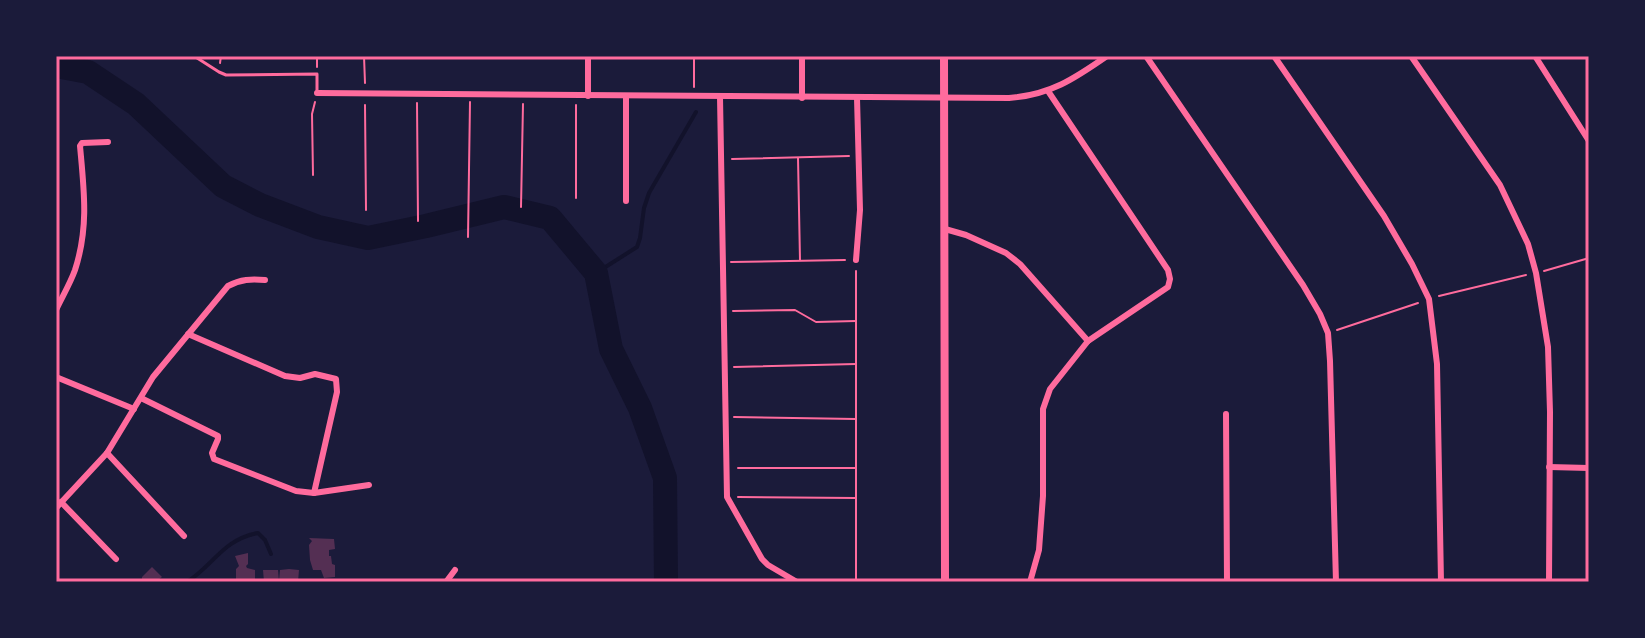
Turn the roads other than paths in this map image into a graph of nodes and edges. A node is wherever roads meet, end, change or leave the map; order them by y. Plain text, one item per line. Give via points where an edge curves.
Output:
1 (194, 56) edge
2 (588, 56) edge
3 (802, 56) edge
4 (944, 56) edge
5 (1107, 56) edge
6 (1146, 56) edge
7 (1274, 56) edge
8 (1411, 56) edge
9 (1535, 56) edge
10 (1048, 91) junction
11 (317, 93) joint
12 (588, 96) junction
13 (626, 96) junction
14 (720, 97) junction
15 (802, 98) junction
16 (857, 98) junction
17 (944, 99) junction
18 (1589, 141) edge
19 (108, 142) dead end
20 (626, 201) dead end
21 (945, 229) junction
22 (856, 260) road end
23 (265, 280) dead end
24 (56, 310) edge
25 (188, 334) junction
26 (1088, 341) junction
27 (56, 377) edge
28 (141, 398) junction
29 (134, 409) junction
30 (1226, 414) dead end
31 (107, 453) junction
32 (1549, 467) junction
33 (1589, 468) edge
34 (369, 485) dead end
35 (314, 493) junction
36 (59, 505) edge
37 (184, 536) dead end
38 (116, 559) dead end
39 (455, 570) dead end
40 (446, 582) edge
41 (797, 582) edge
42 (945, 582) edge
43 (1030, 582) edge
44 (1227, 582) edge
45 (1336, 582) edge
46 (1441, 582) edge
47 (1549, 582) edge

1 - 11 lane via 226,75 317,74
2 - 12 street
3 - 15 street
4 - 17 street
5 - 10 street
6 - 45 street via 1303,285 1328,333
7 - 46 street via 1384,216 1429,299 1437,364
8 - 32 street via 1500,185 1528,244 1548,347
9 - 18 street
10 - 17 street via 1029,97
10 - 26 street via 1170,279 1168,287
11 - 12 street
12 - 13 street
13 - 14 street
13 - 20 street
14 - 15 street
14 - 41 street via 727,497 762,559
15 - 16 street
16 - 17 street
16 - 22 street
17 - 21 street
19 - 24 street via 81,144 86,207 82,241
21 - 26 street via 1006,253
21 - 42 street
23 - 25 street via 238,280 228,286
25 - 28 street
25 - 35 street via 285,376 336,379
26 - 43 street via 1050,389 1043,409 1039,550
27 - 29 street
28 - 29 street
28 - 35 street via 218,436 214,459
29 - 31 street
30 - 44 street
31 - 36 street
31 - 37 street
32 - 33 street
32 - 47 street
34 - 35 street
36 - 38 street
39 - 40 street

